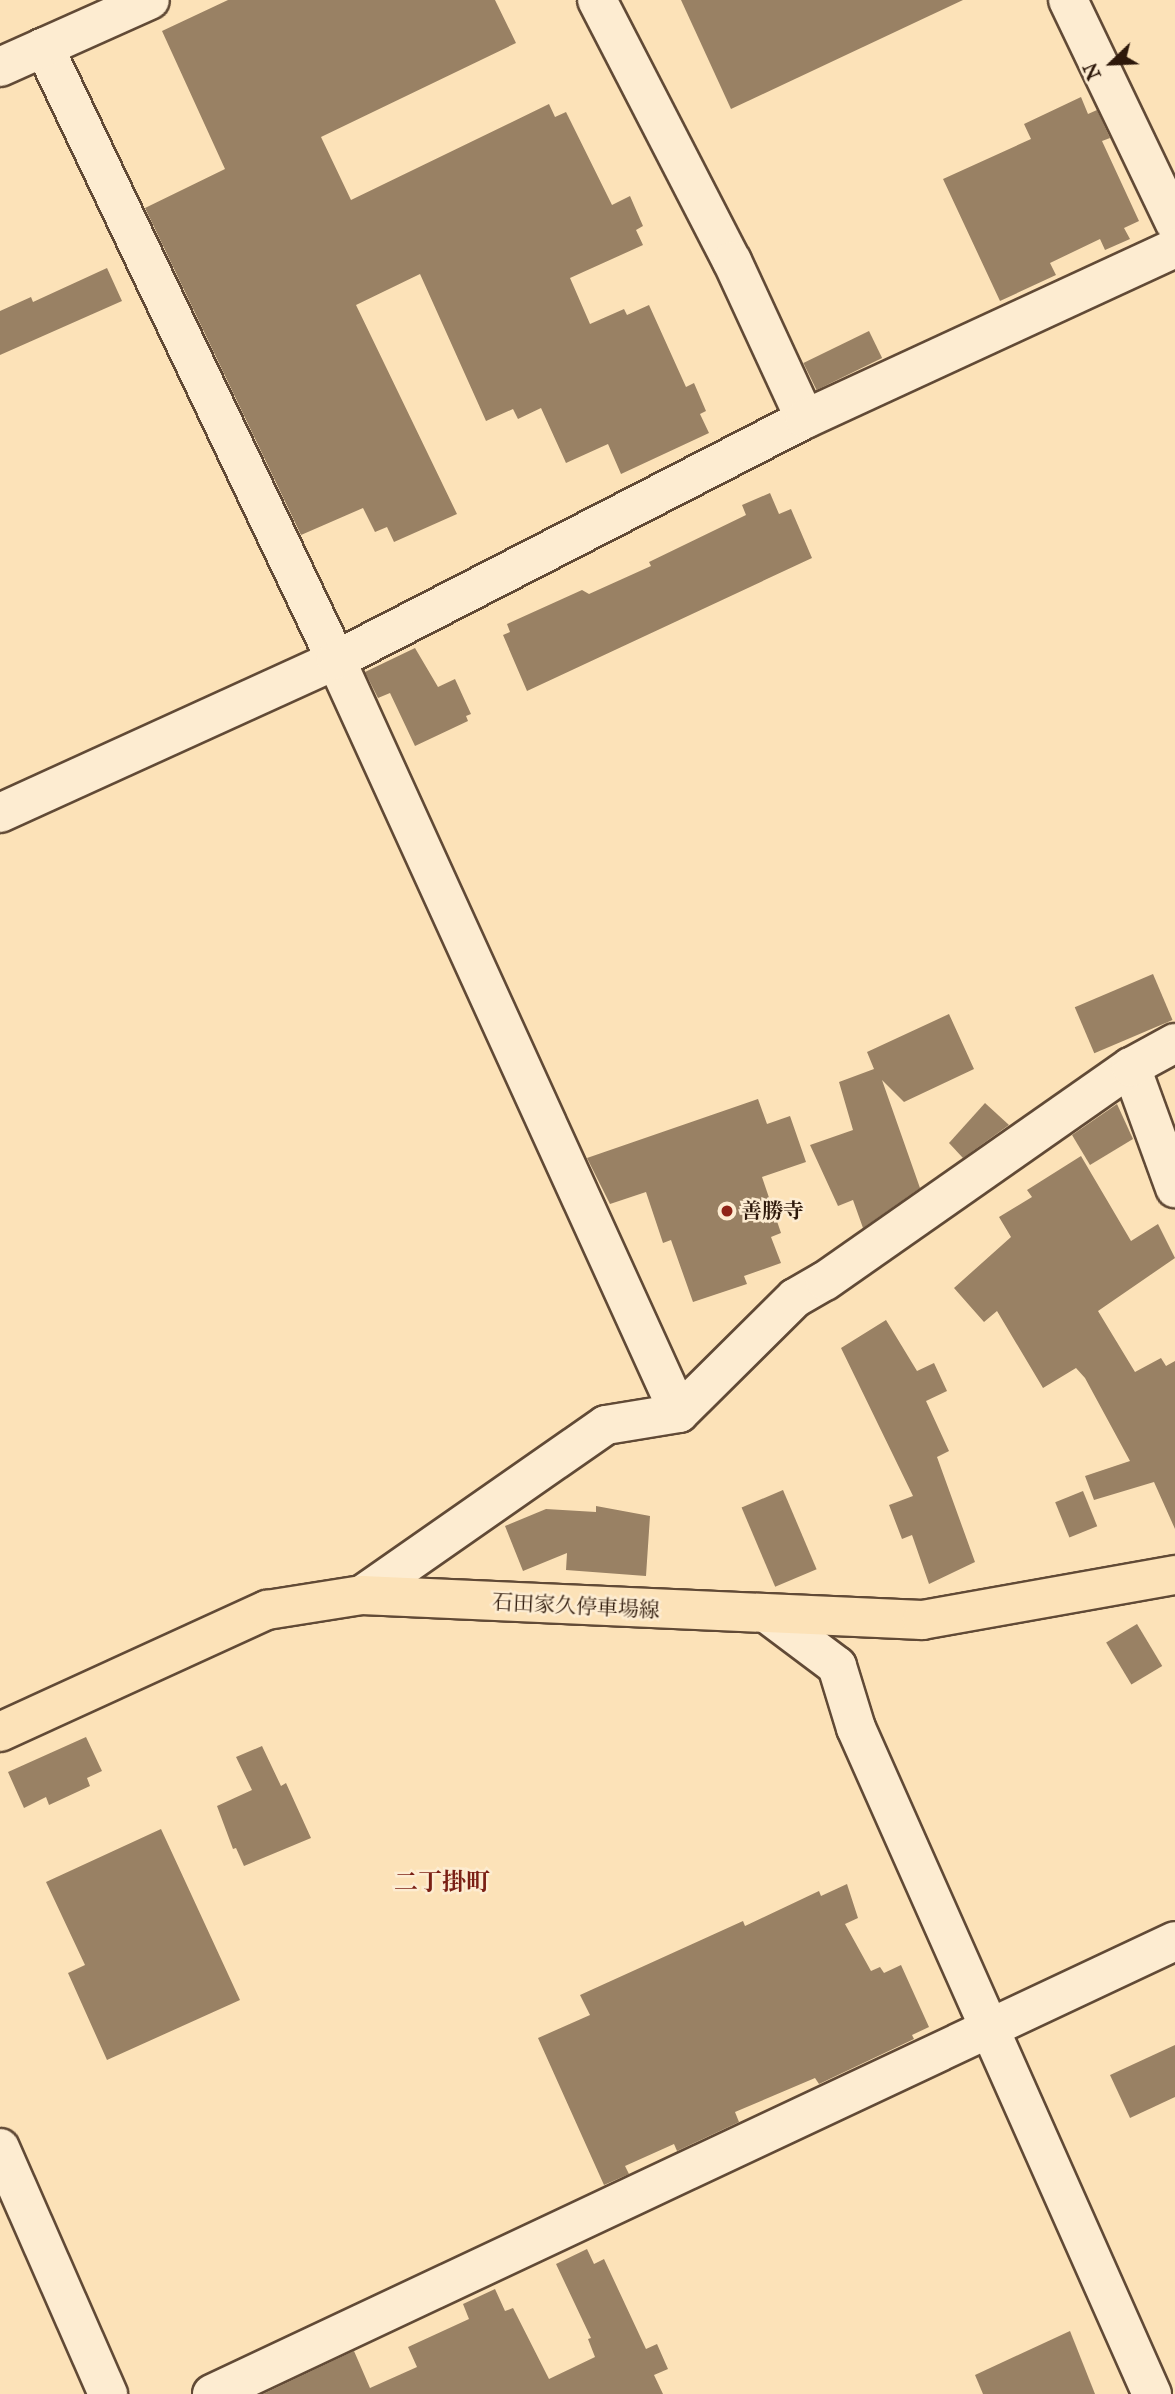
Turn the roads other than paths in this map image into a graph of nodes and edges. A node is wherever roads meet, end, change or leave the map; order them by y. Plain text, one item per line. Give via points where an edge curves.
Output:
1 (150, 0) edge
2 (597, 0) edge
3 (1068, 0) edge
4 (44, 47) junction
5 (0, 67) edge
6 (1175, 223) edge
7 (1175, 248) edge
8 (805, 418) junction
9 (336, 660) junction
10 (0, 813) edge
11 (1175, 1043) edge
12 (1131, 1067) junction
13 (1175, 1188) edge
14 (679, 1413) junction
15 (1175, 1575) edge
16 (362, 1595) junction
17 (769, 1615) junction
18 (0, 1732) edge
19 (1175, 1941) edge
20 (989, 2026) junction
21 (0, 2148) edge
22 (108, 2394) edge
23 (212, 2394) edge
24 (1152, 2394) edge

1 - 4 street
2 - 8 street via 732,261
3 - 6 street
4 - 5 street
4 - 9 street
7 - 8 street
8 - 9 street
9 - 10 street
9 - 14 street
11 - 12 street
12 - 13 street
12 - 14 street via 795,1298
14 - 16 street via 606,1425
15 - 17 main road, 石田家久停車場線 via 922,1620
16 - 17 main road, 石田家久停車場線
16 - 18 main road, 石田家久停車場線 via 267,1610
17 - 20 street via 836,1667 856,1728
19 - 20 street
20 - 23 street
20 - 24 street
21 - 22 street

